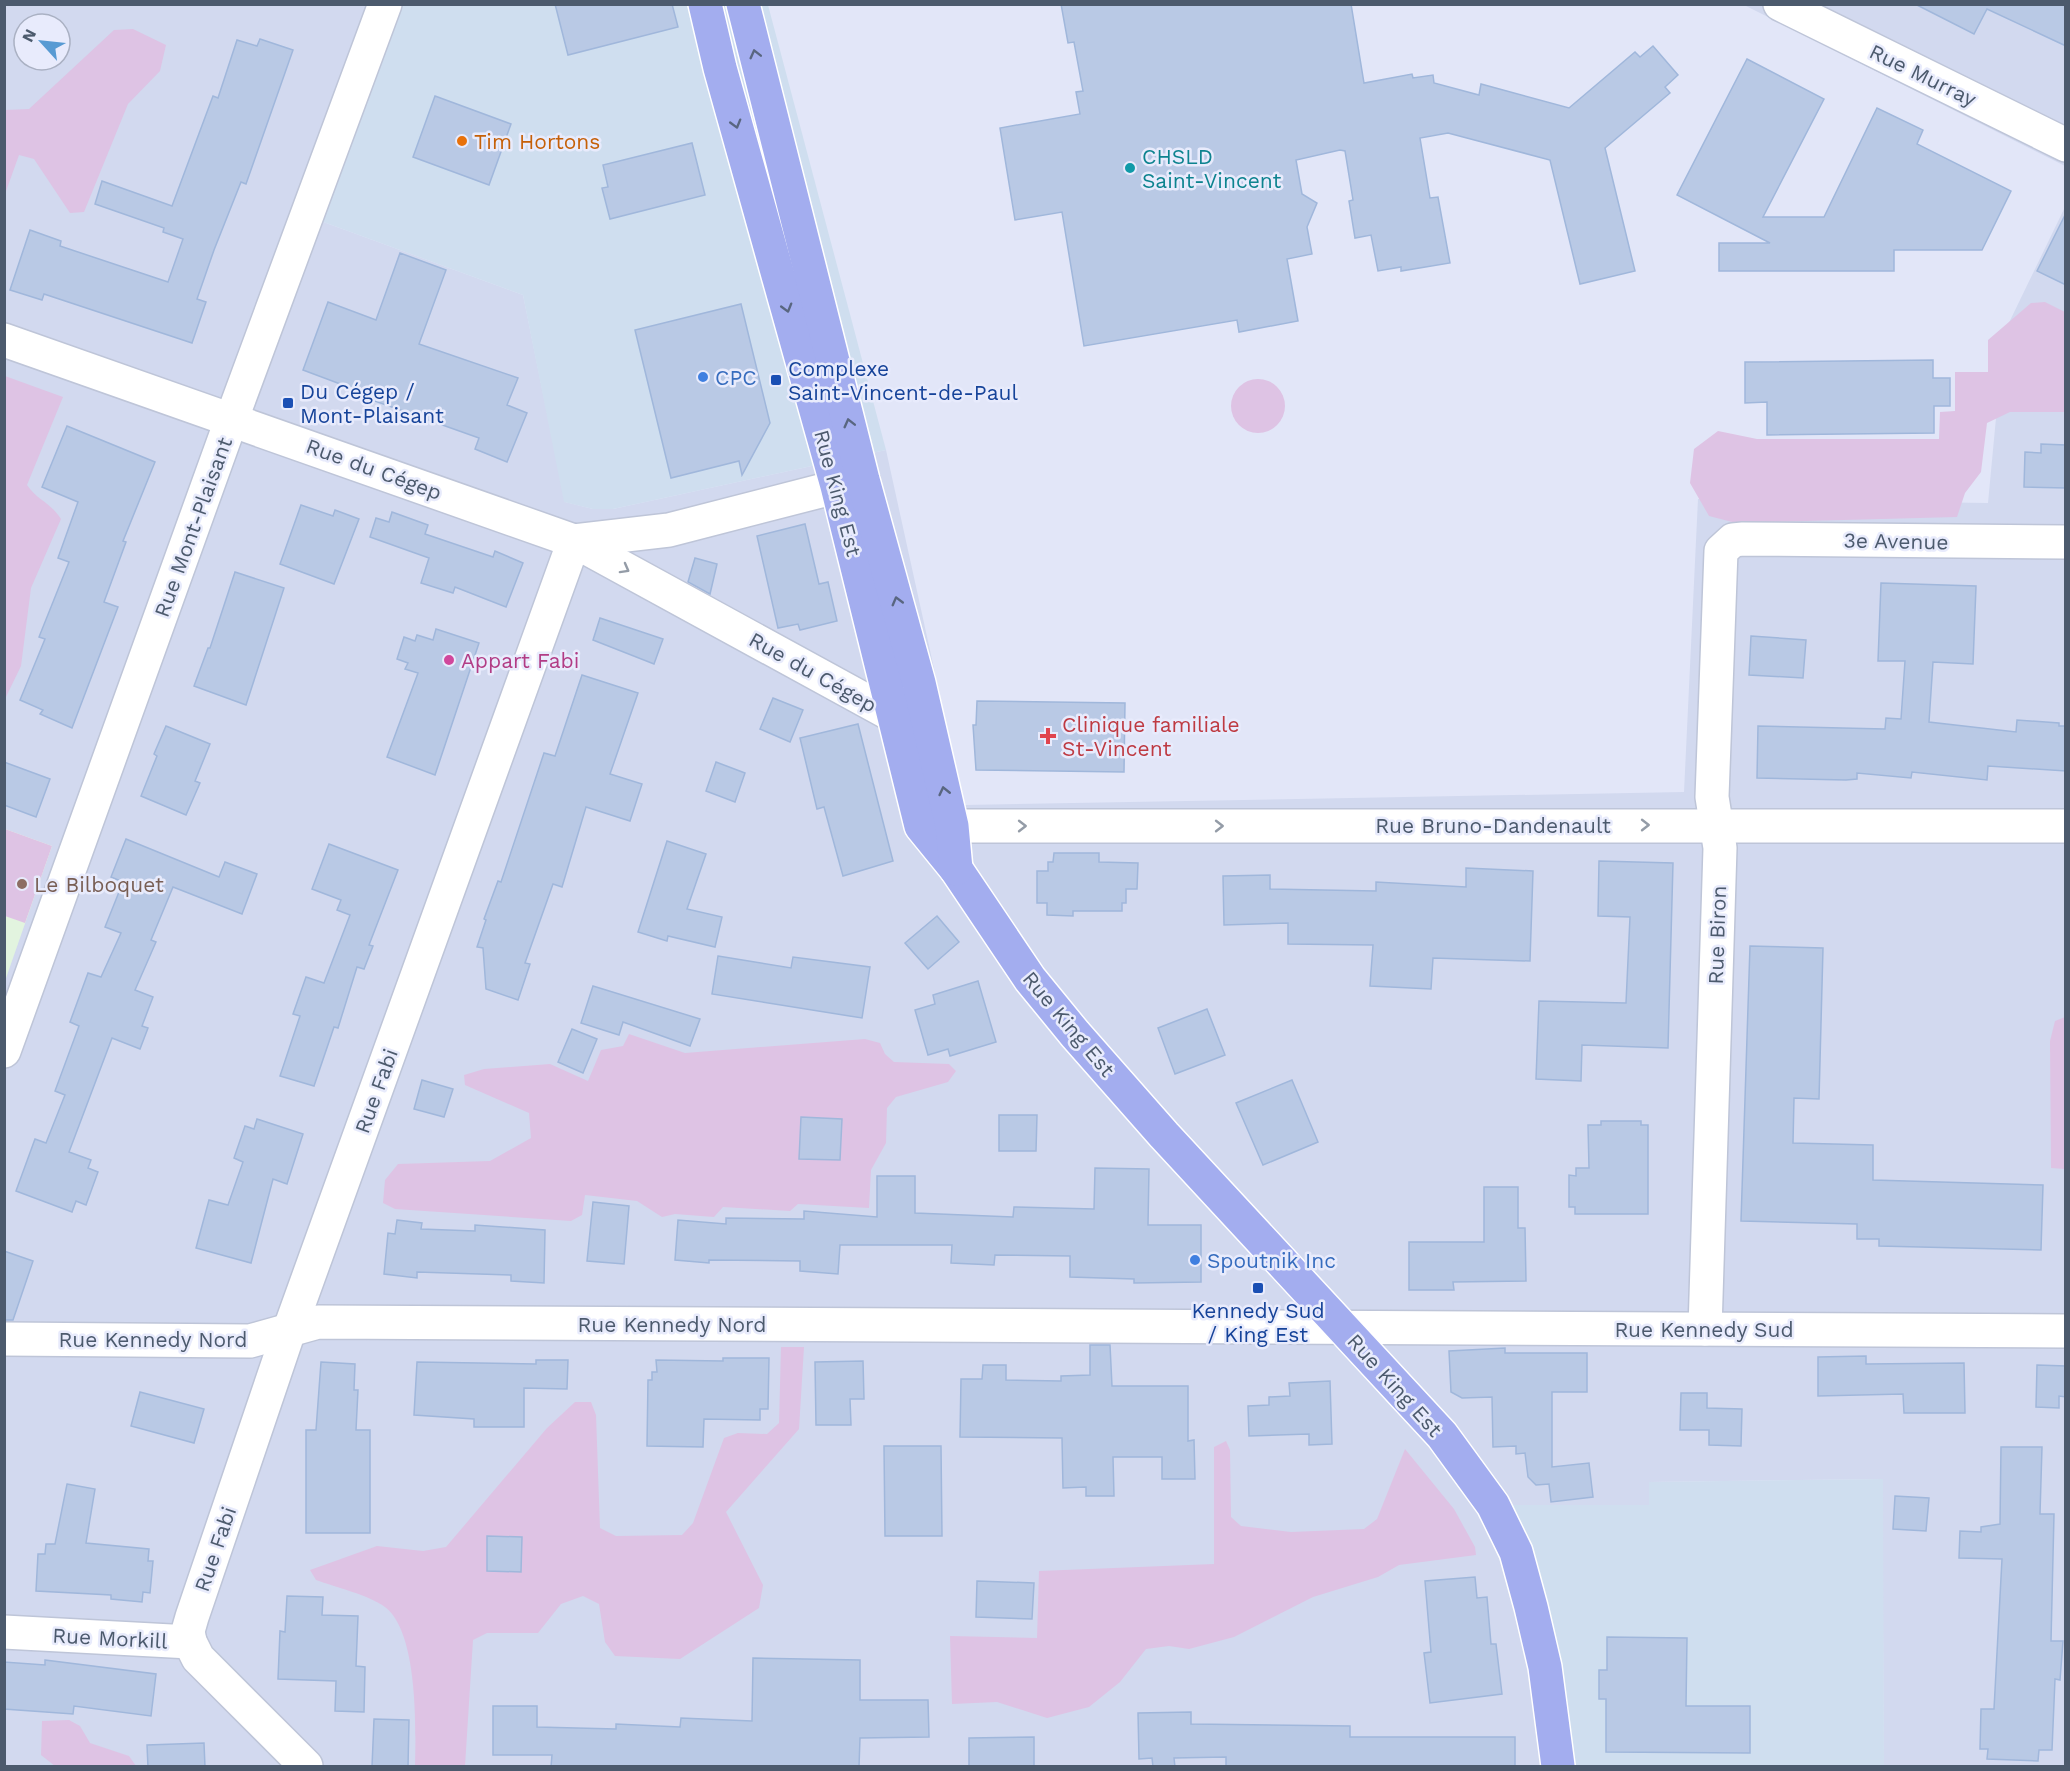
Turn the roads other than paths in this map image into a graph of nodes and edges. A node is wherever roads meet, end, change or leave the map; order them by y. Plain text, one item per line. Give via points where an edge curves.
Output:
1 (385, 4) edge
2 (705, 4) edge
3 (742, 4) edge
4 (1780, 4) edge
5 (2066, 145) edge
6 (4, 340) edge
7 (232, 418) junction
8 (850, 483) junction
9 (574, 541) junction
10 (2066, 542) edge
11 (1727, 543) joint
12 (894, 716) junction
13 (1716, 824) junction
14 (937, 826) junction
15 (2066, 826) edge
16 (4, 1052) edge
17 (1343, 1327) junction
18 (1705, 1329) junction
19 (290, 1331) junction
20 (2066, 1331) edge
21 (4, 1339) edge
22 (4, 1632) edge
23 (190, 1642) junction
24 (306, 1767) edge
25 (1558, 1767) edge

1 - 7 street, Rue Mont-Plaisant
2 -> 8 main road, Rue King Est via 720,68
8 -> 3 main road, Rue King Est
4 - 5 street, Rue Murray
6 - 7 street, Rue du Cégep
7 - 9 street, Rue du Cégep
7 - 16 street, Rue Mont-Plaisant
8 - 9 street, Rue du Cégep via 669,530
8 - 12 main road, Rue King Est
14 -> 8 main road, Rue King Est via 919,683
9 -> 12 street, Rue du Cégep
9 - 19 street, Rue Fabi
10 - 11 street, 3e Avenue via 1743,539
11 - 13 street, Rue Biron via 1720,561 1712,797
12 - 14 main road, Rue King Est
14 -> 13 street, Rue Bruno-Dandenault
13 - 15 street, Rue Bruno-Dandenault
13 - 18 street, Rue Biron via 1720,848
14 - 17 main road, Rue King Est via 956,869 1004,944 1075,1034
17 - 18 street, Rue Kennedy Sud
17 - 19 street, Rue Kennedy Nord via 318,1322
17 - 25 main road, Rue King Est via 1442,1435 1508,1532 1532,1607 1545,1667
18 - 20 street, Rue Kennedy Sud
19 - 21 street, Rue Kennedy Nord via 250,1341
19 - 23 street, Rue Fabi via 192,1617
22 - 23 street, Rue Morkill
23 - 24 street, Rue Morkill via 198,1658

